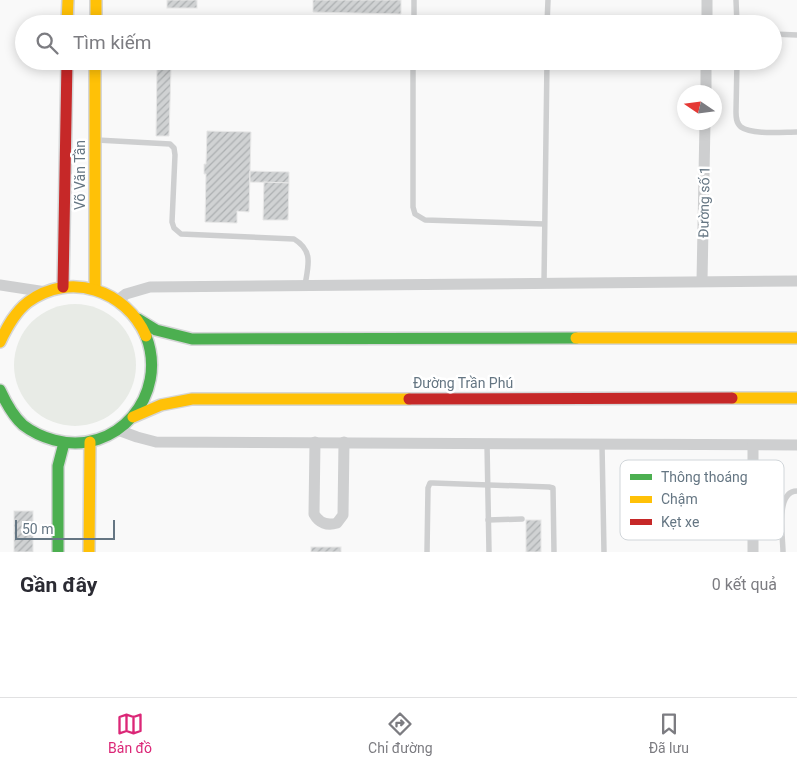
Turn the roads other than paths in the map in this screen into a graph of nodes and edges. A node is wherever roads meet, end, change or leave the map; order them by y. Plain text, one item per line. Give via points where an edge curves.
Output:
1 (68, 0) edge
2 (96, 0) edge
3 (414, 0) edge
4 (548, 0) edge
5 (707, 0) edge
6 (736, 0) edge
7 (68, 15) edge
8 (96, 15) edge
9 (414, 15) edge
10 (547, 15) edge
11 (707, 15) edge
12 (737, 15) edge
13 (782, 34) edge
14 (797, 34) edge
15 (67, 70) edge
16 (96, 70) edge
17 (414, 70) edge
18 (547, 70) edge
19 (706, 70) edge
20 (737, 70) edge
21 (706, 85) edge
22 (705, 130) edge
23 (797, 132) edge
24 (95, 140) junction
25 (544, 224) junction
26 (702, 281) junction
27 (797, 281) edge
28 (544, 283) junction
29 (0, 285) edge
30 (305, 285) junction
31 (63, 287) junction
32 (95, 289) junction
33 (46, 292) junction
34 (118, 300) junction
35 (138, 319) junction
36 (4, 328) edge
37 (797, 338) edge
38 (0, 342) edge
39 (0, 390) edge
40 (797, 398) edge
41 (0, 410) edge
42 (133, 417) junction
43 (19, 420) junction
44 (118, 430) junction
45 (90, 442) junction
46 (315, 442) junction
47 (344, 442) junction
48 (64, 443) junction
49 (487, 444) junction
50 (602, 445) junction
51 (797, 445) edge
52 (753, 446) junction
53 (753, 460) edge
54 (488, 484) junction
55 (797, 491) edge
56 (784, 501) edge
57 (522, 519) dead end
58 (488, 520) junction
59 (58, 552) edge
60 (89, 552) edge
61 (427, 552) edge
62 (489, 552) edge
63 (554, 552) edge
64 (604, 552) edge

1 - 7 main road
2 - 8 main road
3 - 9 lane
4 - 10 lane
5 - 11 street
6 - 12 lane
13 - 14 lane
15 - 31 main road, Võ Văn Tần
16 - 24 main road, Võ Văn Tần
17 - 25 lane via 415,214 425,220
18 - 25 lane
19 - 21 street
20 - 23 lane via 736,119 740,126 747,130
22 - 26 street, Đường số 1
24 - 30 lane via 170,144 175,155 174,228 181,234 294,239 308,252
24 - 32 main road, Võ Văn Tần
25 - 28 lane
26 - 27 street
26 - 28 street
28 - 30 street
29 - 33 street
30 - 34 street via 150,287 126,294
31 - 32 main road
31 - 33 main road
32 - 34 main road
33 - 36 main road via 29,301
34 - 35 main road
35 - 37 main road via 156,330 192,339
35 - 42 main road via 150,345 153,364 144,402
36 - 38 main road
39 - 43 main road
40 - 42 main road, Đường Trần Phú via 192,399 168,402
41 - 43 main road
42 - 44 main road
43 - 48 main road via 43,437
44 - 45 main road
44 - 46 street via 156,442
45 - 48 main road
45 - 60 main road
46 - 47 street
46 - 47 street via 314,514 319,521 329,524 338,522 342,515
47 - 49 street
48 - 59 main road via 58,466
49 - 50 street
49 - 54 lane
50 - 52 street
50 - 64 lane
51 - 52 street
52 - 53 street
54 - 58 lane
54 - 61 lane via 430,483
54 - 63 lane via 553,488
55 - 56 lane
57 - 58 lane
58 - 62 lane

